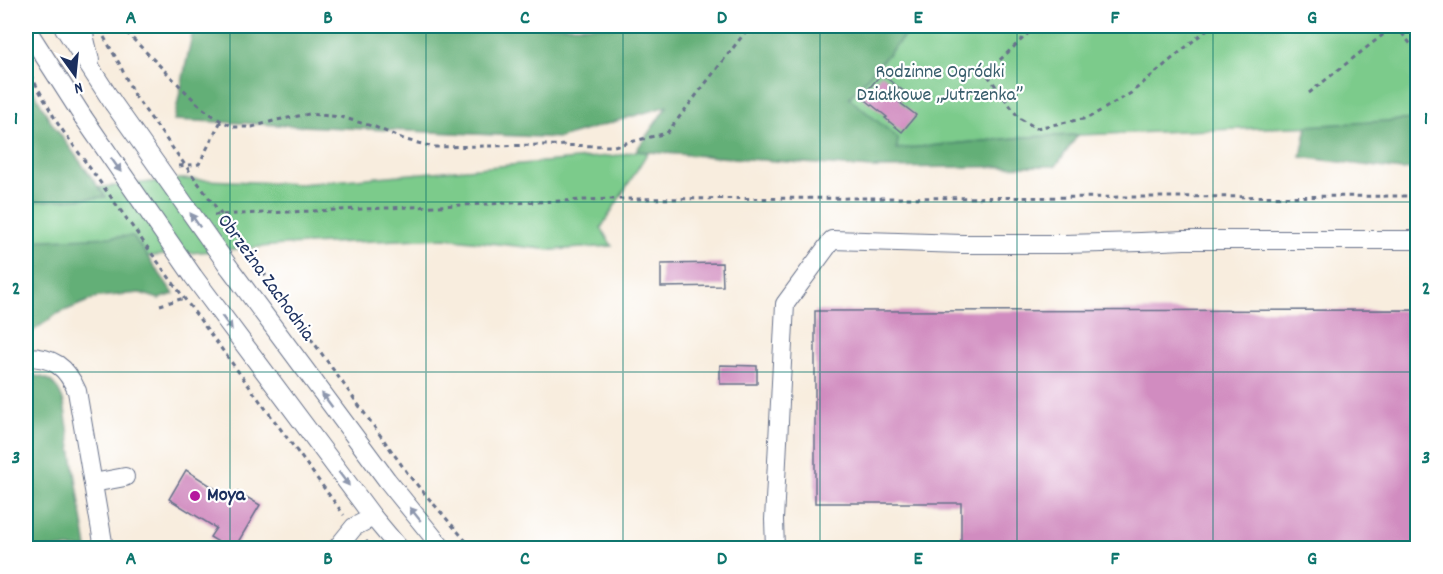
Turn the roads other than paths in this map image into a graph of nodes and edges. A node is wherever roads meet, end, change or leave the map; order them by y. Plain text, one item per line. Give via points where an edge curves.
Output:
1 (63, 26) edge
2 (82, 26) edge
3 (26, 28) edge
4 (92, 70) junction
5 (1418, 240) edge
6 (26, 357) edge
7 (125, 477) dead end
8 (93, 483) junction
9 (373, 517) junction
10 (104, 549) edge
11 (337, 549) edge
12 (399, 549) edge
13 (442, 549) edge
14 (775, 549) edge

1 - 4 street, Obrzeżna Zachodnia
2 - 4 street
3 -> 9 street, bridge via 193,276
13 -> 4 street, Obrzeżna Zachodnia, bridge via 229,267
5 - 14 street via 1064,244 832,240 785,304
6 - 8 street via 48,359 71,377 77,391
7 - 8 street
8 - 10 street
9 - 11 street via 354,527
9 - 12 street

